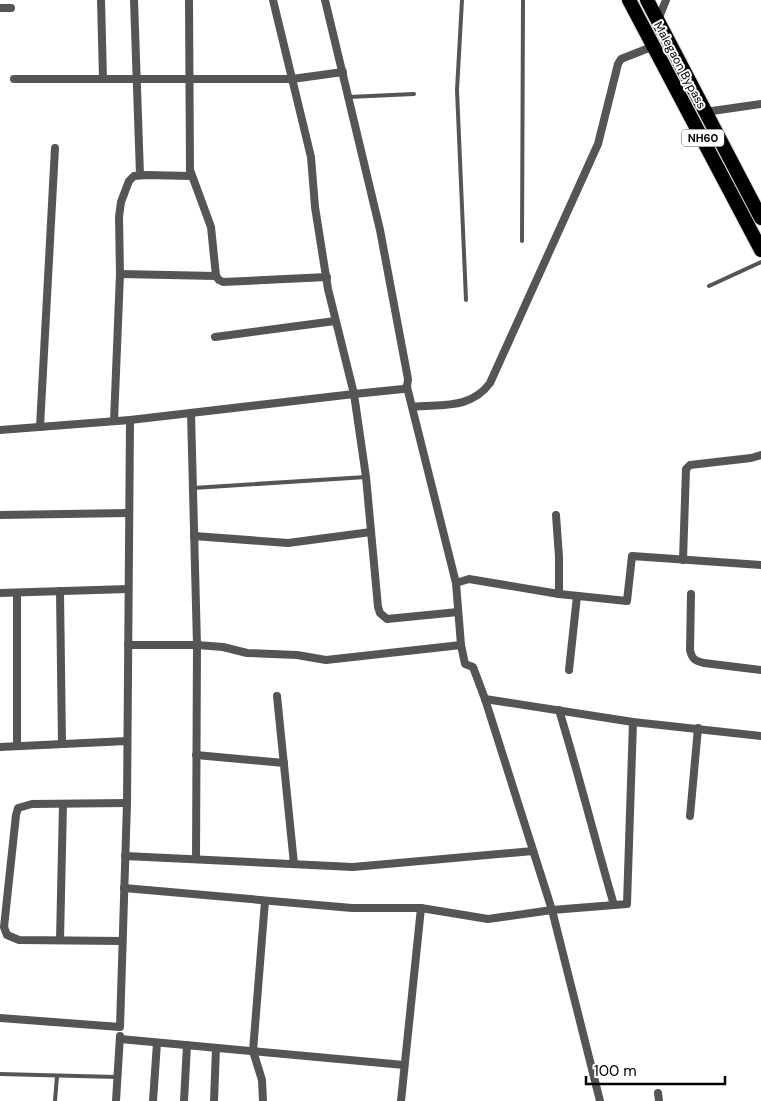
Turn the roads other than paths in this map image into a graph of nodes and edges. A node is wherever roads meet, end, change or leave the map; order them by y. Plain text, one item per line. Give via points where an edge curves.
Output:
1 (101, 0) edge
2 (134, 0) edge
3 (189, 0) edge
4 (273, 0) edge
5 (325, 0) edge
6 (462, 0) edge
7 (523, 0) edge
8 (666, 0) edge
9 (631, 4) edge
10 (649, 4) edge
11 (0, 8) edge
12 (10, 8) dead end
13 (658, 20) junction
14 (654, 46) junction
15 (342, 72) junction
16 (14, 79) dead end
17 (103, 79) junction
18 (136, 79) junction
19 (189, 79) junction
20 (292, 79) junction
21 (414, 94) dead end
22 (348, 97) junction
23 (761, 104) edge
24 (705, 112) junction
25 (55, 148) dead end
26 (140, 175) junction
27 (191, 176) junction
28 (761, 218) edge
29 (522, 241) dead end
30 (761, 250) edge
31 (761, 262) edge
32 (120, 274) junction
33 (216, 276) junction
34 (327, 276) junction
35 (709, 286) dead end
36 (466, 300) dead end
37 (335, 321) junction
38 (215, 337) dead end
39 (407, 387) junction
40 (354, 394) junction
41 (413, 407) junction
42 (192, 414) junction
43 (130, 420) junction
44 (114, 421) junction
45 (40, 427) junction
46 (0, 430) edge
47 (761, 456) edge
48 (366, 477) junction
49 (193, 488) junction
50 (129, 513) junction
51 (0, 515) edge
52 (556, 515) dead end
53 (371, 532) junction
54 (194, 536) junction
55 (683, 560) junction
56 (761, 565) edge
57 (456, 583) junction
58 (128, 589) junction
59 (60, 591) junction
60 (0, 593) edge
61 (17, 593) junction
62 (559, 594) junction
63 (691, 594) dead end
64 (577, 596) junction
65 (458, 612) junction
66 (128, 645) junction
67 (197, 645) junction
68 (460, 645) junction
69 (569, 670) dead end
70 (761, 670) edge
71 (277, 696) dead end
72 (485, 699) junction
73 (559, 710) junction
74 (633, 722) junction
75 (698, 728) junction
76 (761, 736) edge
77 (127, 741) junction
78 (62, 744) junction
79 (17, 746) junction
80 (0, 747) edge
81 (196, 755) junction
82 (284, 764) junction
83 (127, 803) junction
84 (62, 804) junction
85 (690, 816) dead end
86 (533, 850) junction
87 (125, 856) junction
88 (196, 859) junction
89 (294, 864) junction
90 (124, 888) junction
91 (265, 900) junction
92 (614, 905) junction
93 (421, 908) junction
94 (552, 910) junction
95 (60, 940) junction
96 (122, 940) junction
97 (0, 1018) edge
98 (120, 1027) junction
99 (120, 1039) junction
100 (157, 1042) junction
101 (187, 1045) junction
102 (216, 1048) junction
103 (253, 1051) junction
104 (404, 1065) junction
105 (0, 1074) edge
106 (57, 1076) junction
107 (117, 1077) junction
108 (55, 1101) edge
109 (116, 1101) edge
110 (153, 1101) edge
111 (184, 1101) edge
112 (214, 1101) edge
113 (263, 1101) edge
114 (401, 1101) edge
115 (600, 1101) edge

1 - 17 street
2 - 18 street
3 - 19 street
4 - 20 street
5 - 15 street
6 - 36 lane via 457,90
7 - 29 lane
8 - 13 street
9 - 14 highway, Malegaon Bypass / NH60
10 - 13 highway, Malegaon Bypass / NH60
11 - 12 street
13 - 24 highway, Malegaon Bypass / NH60
14 - 30 highway, Malegaon Bypass / NH60
14 - 41 street via 622,59 618,64 598,144 490,382 483,392 470,400
15 - 20 street
15 - 22 street
16 - 17 street
17 - 18 street
18 - 19 street
18 - 26 street
19 - 20 street
19 - 27 street
20 - 34 street via 311,156 315,207
21 - 22 lane
22 - 39 street via 380,230
23 - 24 street
24 - 28 highway, Malegaon Bypass / NH60
25 - 45 street
26 - 27 street
26 - 32 street via 129,181 120,209
27 - 33 street via 211,227
31 - 35 lane
32 - 33 street
32 - 44 street
33 - 34 street via 223,282
34 - 37 street
37 - 38 street
37 - 40 street
39 - 40 street
39 - 41 street
40 - 42 street
40 - 48 street
41 - 57 street
42 - 43 street
42 - 49 street
43 - 44 street
43 - 50 street
44 - 45 street
45 - 46 street
47 - 55 street via 690,465 686,469
48 - 49 lane
48 - 53 street
49 - 54 street
50 - 51 street
50 - 58 street
52 - 62 street
53 - 54 street via 288,543
53 - 65 street via 378,607 384,618
54 - 67 street
55 - 56 street
55 - 64 street via 632,556 627,601
57 - 62 street via 469,579
57 - 65 street
58 - 59 street
58 - 66 street
59 - 61 street
59 - 78 street
60 - 61 street
61 - 79 street
62 - 64 street
63 - 70 street via 692,658 696,662
64 - 69 street
65 - 68 street
66 - 67 street
66 - 77 street
67 - 68 street via 326,660
67 - 81 street
68 - 72 street via 466,664 473,667
71 - 82 street
72 - 73 street
72 - 86 street
73 - 74 street
73 - 92 street
74 - 75 street
74 - 92 street via 627,904
75 - 76 street
75 - 85 street
77 - 78 street
77 - 83 street
78 - 79 street
79 - 80 street
81 - 82 street
81 - 88 street
82 - 89 street
83 - 84 street
83 - 87 street
84 - 95 street
84 - 95 street via 32,804 18,808 4,927 13,939
86 - 89 street via 368,866
86 - 94 street
87 - 88 street
87 - 90 street
88 - 89 street
90 - 91 street
90 - 96 street
91 - 93 street via 352,908
91 - 103 street
92 - 94 street
93 - 94 street via 488,919
93 - 104 street
94 - 115 street
95 - 96 street
96 - 98 street
97 - 98 street
98 - 99 street
99 - 100 street
99 - 107 street
100 - 101 street
100 - 110 street
101 - 102 street
101 - 111 street
102 - 103 street
102 - 112 street
103 - 104 street
103 - 113 street via 262,1080
104 - 114 street
105 - 106 lane
106 - 107 lane
106 - 108 lane
107 - 109 street

